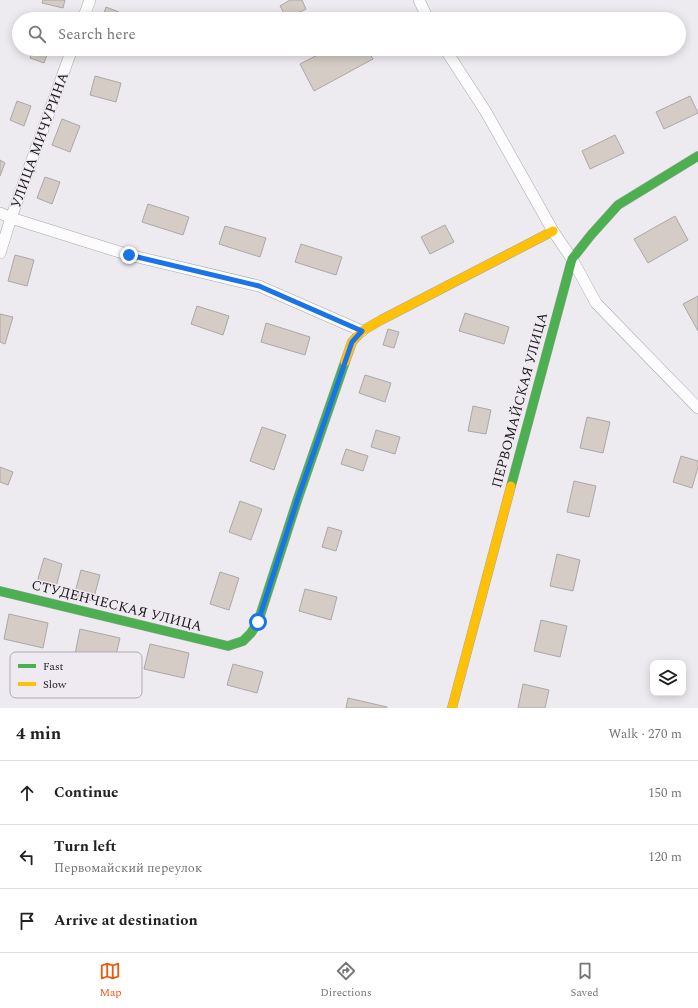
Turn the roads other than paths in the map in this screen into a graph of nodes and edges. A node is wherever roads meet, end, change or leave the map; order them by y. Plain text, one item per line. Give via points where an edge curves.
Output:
1 (90, 0) edge
2 (419, 0) edge
3 (86, 12) edge
4 (425, 12) edge
5 (69, 56) edge
6 (450, 56) edge
7 (698, 156) edge
8 (0, 213) edge
9 (11, 218) junction
10 (553, 231) junction
11 (0, 253) edge
12 (572, 259) junction
13 (362, 331) junction
14 (698, 408) edge
15 (0, 591) edge
16 (452, 708) edge

1 - 3 street
2 - 4 street
5 - 9 street, УЛИЦА МИЧУРИНА
6 - 10 street via 486,112
7 - 12 street, ПЕРВОМАЙСКАЯ УЛИЦА via 618,206
8 - 9 street
9 - 11 street, УЛИЦА МИЧУРИНА
9 - 13 street via 129,255 259,286
10 - 12 street
10 - 13 street
12 - 14 street via 596,304
12 - 16 street, ПЕРВОМАЙСКАЯ УЛИЦА
13 - 15 street, СТУДЕНЧЕСКАЯ УЛИЦА via 352,342 258,622 252,633 243,641 228,646

